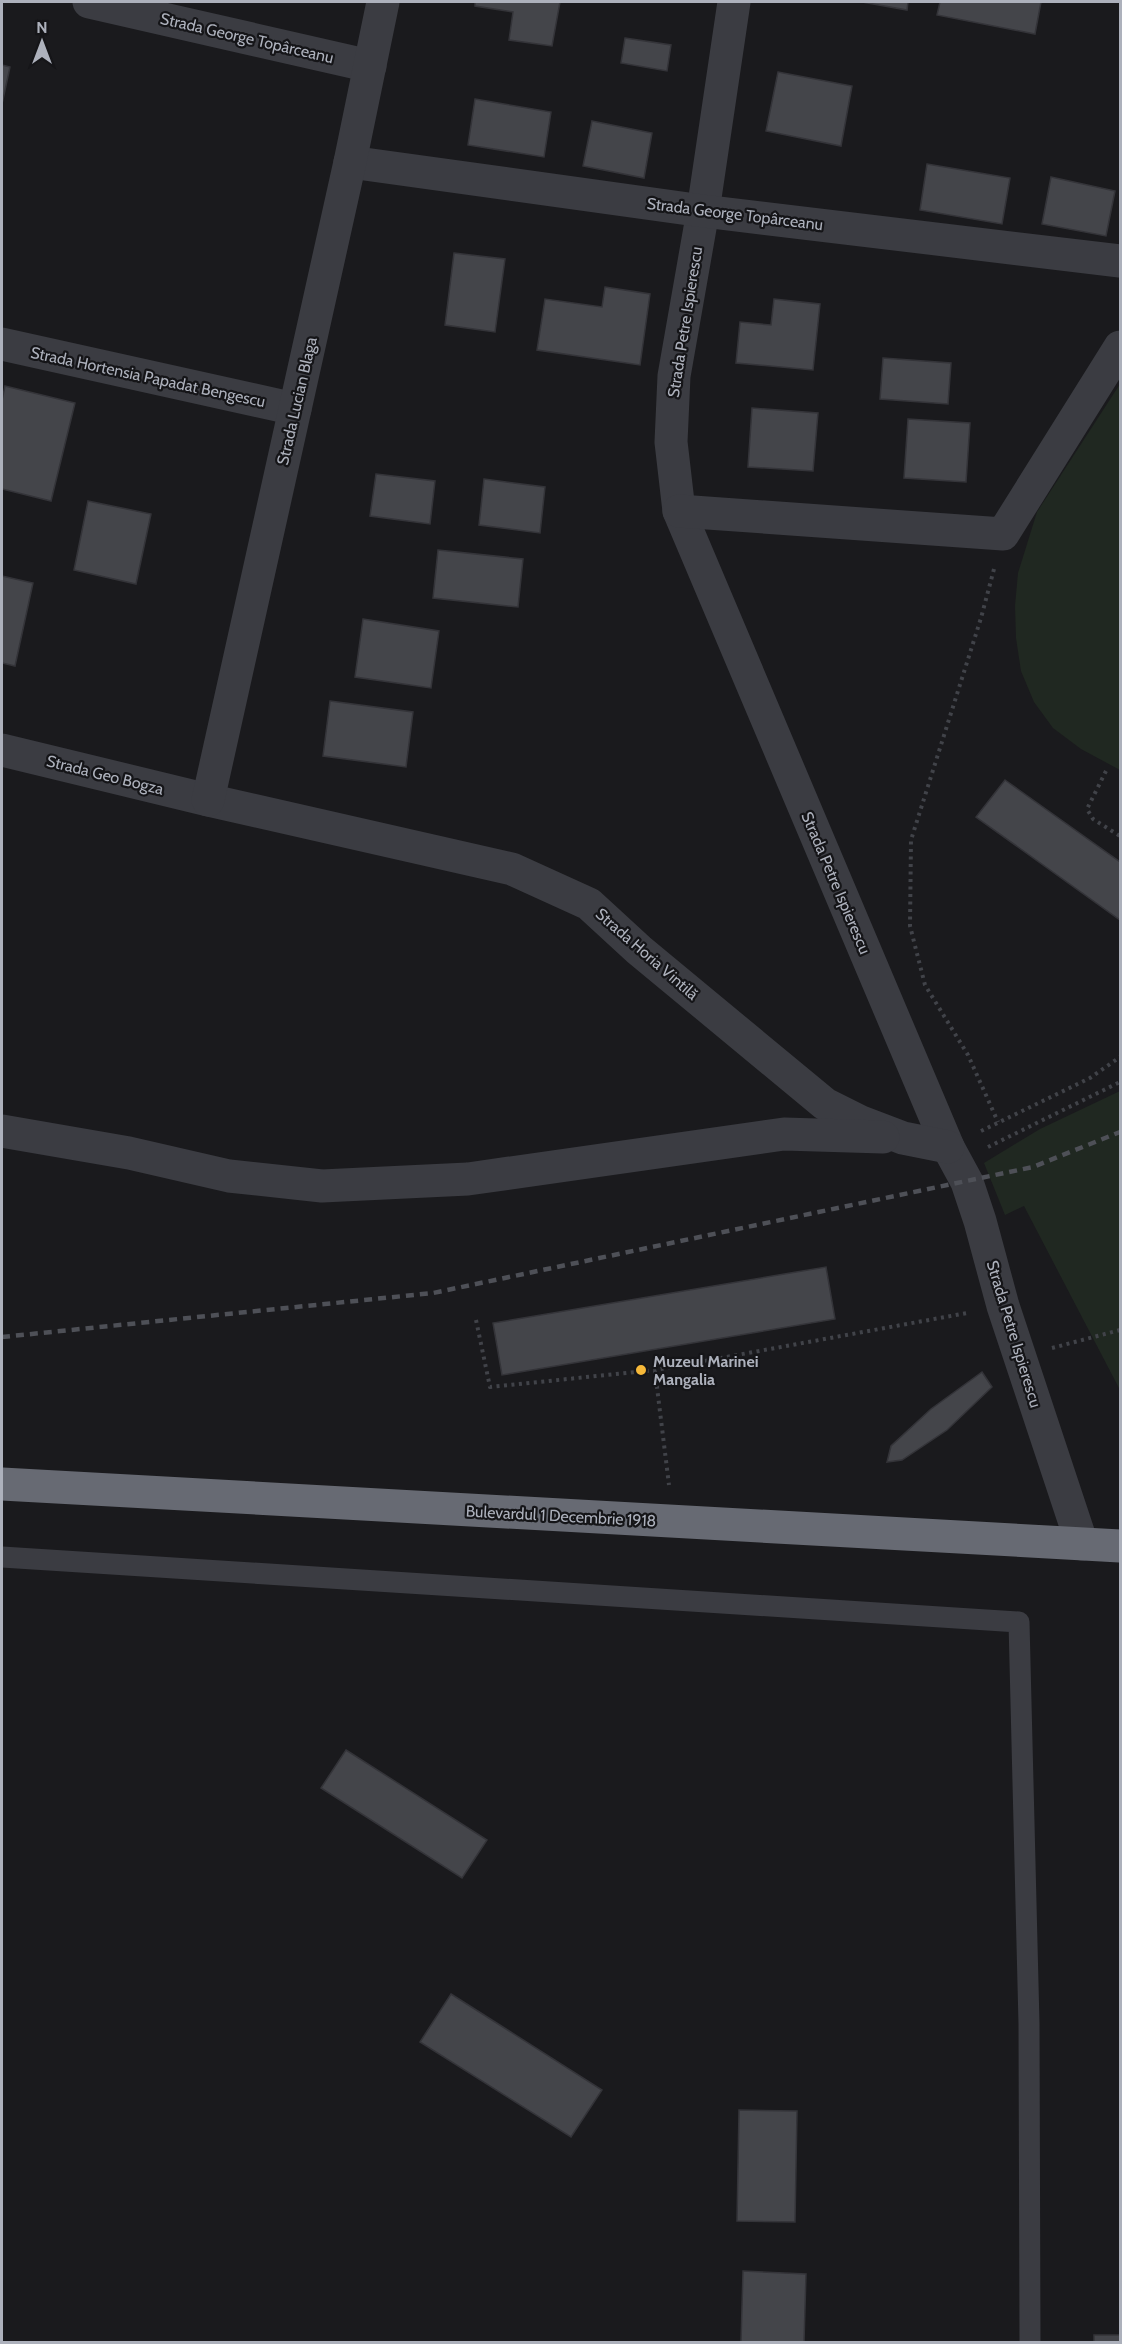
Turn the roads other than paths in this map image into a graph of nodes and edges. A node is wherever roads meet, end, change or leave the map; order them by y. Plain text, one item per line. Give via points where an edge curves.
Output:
1 (89, 2) edge
2 (382, 2) edge
3 (734, 2) edge
4 (370, 66) junction
5 (350, 162) junction
6 (703, 211) junction
7 (1120, 261) edge
8 (2, 344) edge
9 (1120, 347) edge
10 (295, 409) junction
11 (679, 511) junction
12 (2, 750) edge
13 (208, 800) junction
14 (2, 1131) edge
15 (903, 1138) junction
16 (948, 1148) junction
17 (2, 1484) edge
18 (1083, 1544) junction
19 (1120, 1546) edge
20 (2, 1557) edge
21 (1030, 2343) edge

1 - 4 street, Strada George Topârceanu
2 - 4 street, Strada Lucian Blaga
3 - 6 street, Strada Petre Ispierescu
4 - 5 street, Strada Lucian Blaga
5 - 6 street, Strada George Topârceanu
5 - 10 street, Strada Lucian Blaga
6 - 7 street, Strada George Topârceanu
6 - 11 street, Strada Petre Ispierescu via 674,376 671,442
8 - 10 street, Strada Hortensia Papadat Bengescu
9 - 11 street via 1003,534
10 - 13 street, Strada Lucian Blaga
11 - 16 street, Strada Petre Ispierescu
12 - 13 street, Strada Geo Bogza
13 - 15 street, Strada Horia Vintilă via 512,869 589,904 825,1104
14 - 15 street via 129,1153 229,1176 322,1186 468,1179 784,1134
15 - 16 street, Strada Horia Vintilă
16 - 18 street, Strada Petre Ispierescu via 967,1182 1003,1306
17 - 18 highway, Bulevardul 1 Decembrie 1918
18 - 19 highway, Bulevardul 1 Decembrie 1918
20 - 21 lane via 1019,1622 1029,2024

